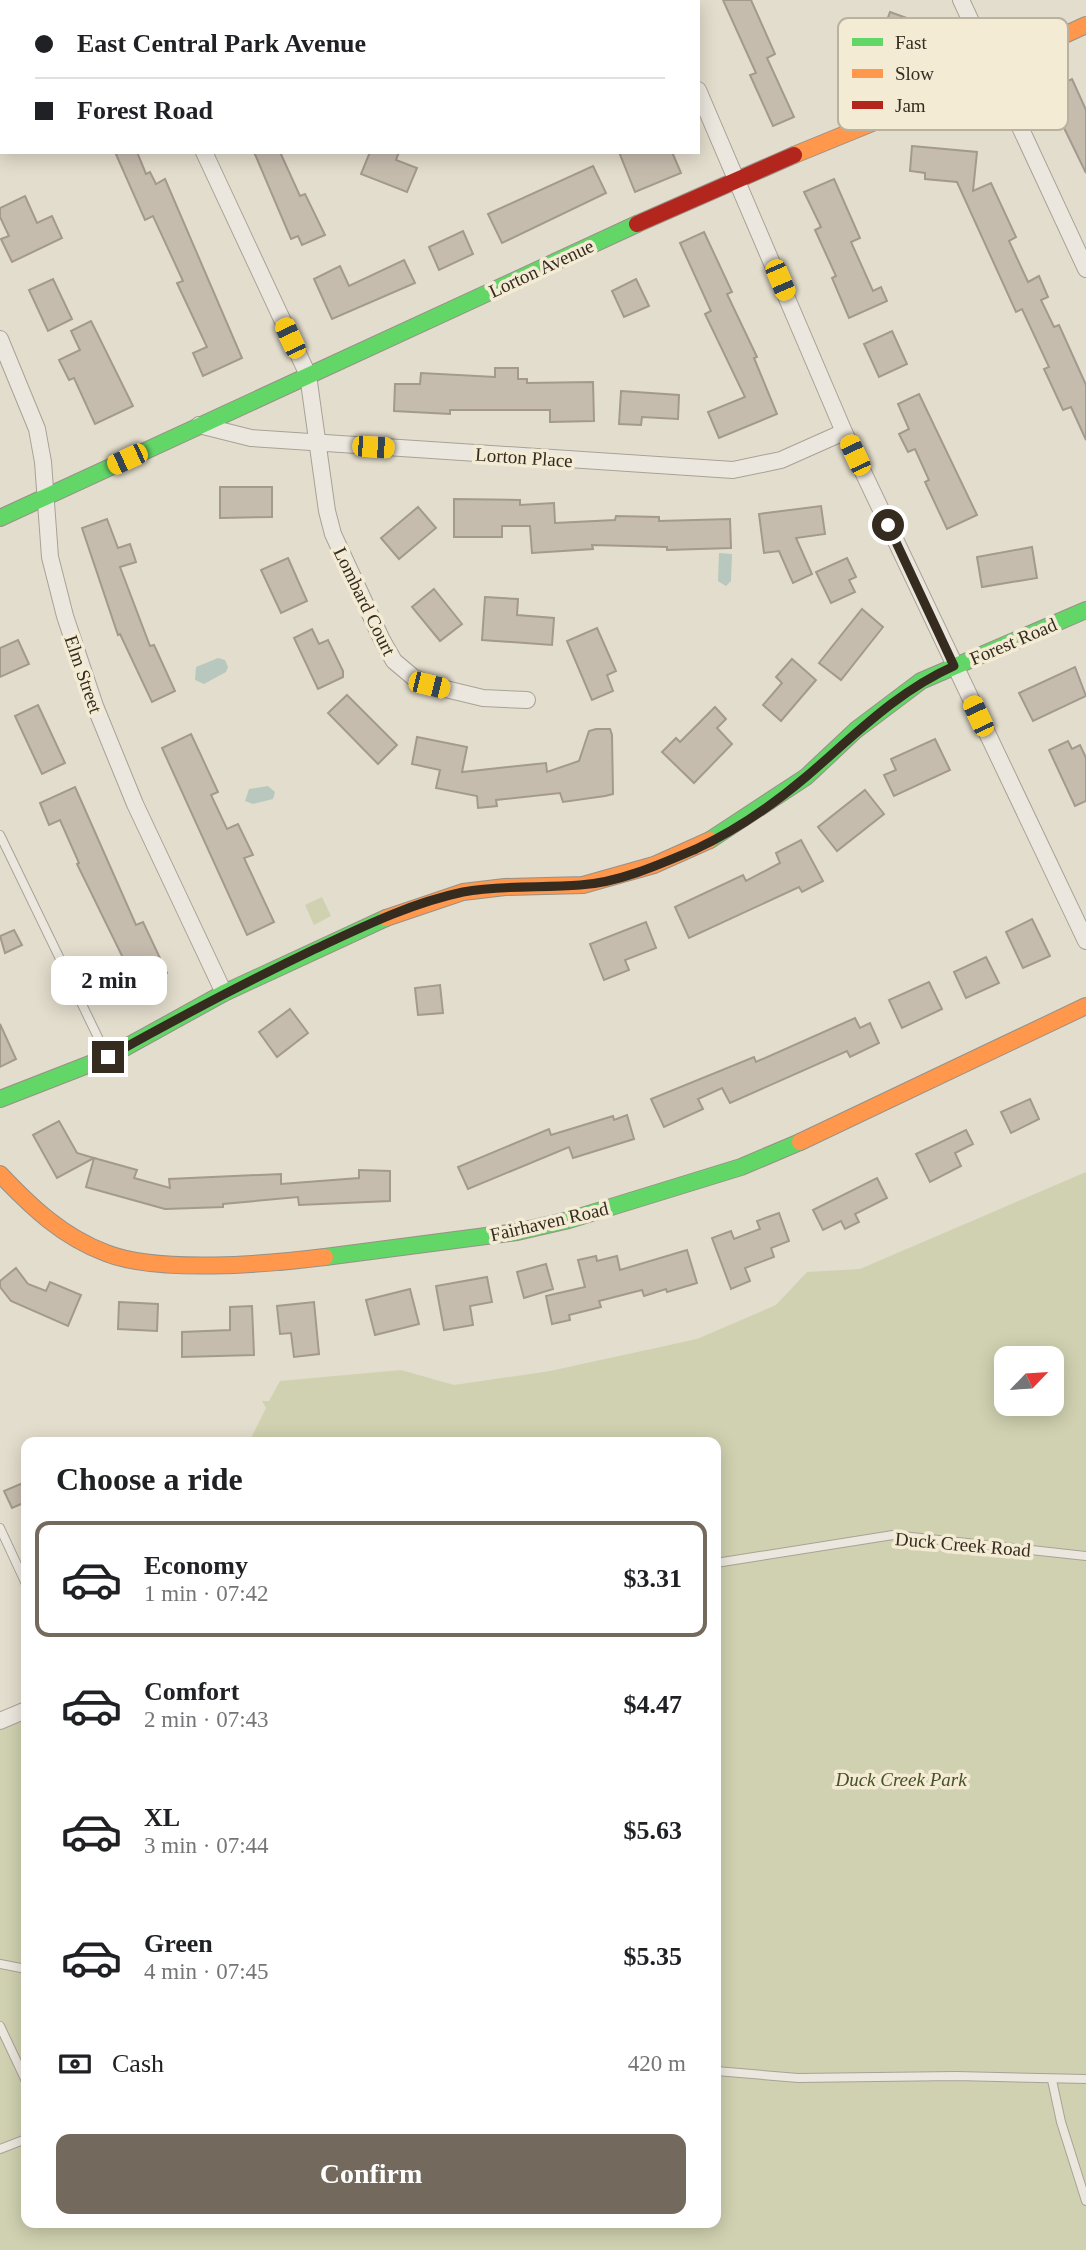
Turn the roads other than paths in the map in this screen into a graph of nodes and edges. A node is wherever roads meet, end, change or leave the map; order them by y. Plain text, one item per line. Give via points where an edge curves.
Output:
1 (961, 0) edge
2 (969, 18) edge
3 (1086, 25) edge
4 (1068, 33) edge
5 (700, 94) edge
6 (855, 130) edge
7 (1021, 130) edge
8 (205, 154) edge
9 (738, 178) junction
10 (1086, 269) edge
11 (0, 339) edge
12 (308, 375) junction
13 (199, 425) junction
14 (844, 432) junction
15 (318, 443) junction
16 (44, 497) junction
17 (0, 518) edge
18 (1086, 610) edge
19 (954, 666) junction
20 (527, 700) dead end
21 (0, 835) edge
22 (1086, 941) edge
23 (224, 993) junction
24 (1086, 1006) edge
25 (108, 1057) junction
26 (0, 1099) edge
27 (0, 1174) edge
28 (0, 1528) edge
29 (1086, 1556) edge
30 (721, 1562) edge
31 (21, 1573) edge
32 (21, 1712) edge
33 (0, 1721) edge
34 (0, 1964) edge
35 (21, 1968) edge
36 (0, 2026) edge
37 (21, 2070) edge
38 (721, 2071) edge
39 (1086, 2079) edge
40 (1052, 2080) junction
41 (21, 2141) edge
42 (0, 2149) edge
43 (1086, 2201) edge

1 - 2 street
3 - 4 street, Lorton Avenue
5 - 9 street
6 - 9 street, Lorton Avenue
7 - 10 street
8 - 12 street, Lombard Court
9 - 12 street, Lorton Avenue
9 - 14 street
11 - 16 street, Elm Street via 37,429
12 - 13 street, Lorton Avenue
12 - 15 street, Lombard Court
13 - 15 street, Lorton Place via 251,438
13 - 16 street, Lorton Avenue
14 - 15 street, Lorton Place via 781,460 733,470
14 - 19 street
15 - 20 street, Lombard Court via 333,534 394,661 429,685 483,698
16 - 17 street, Lorton Avenue
16 - 23 street, Elm Street via 56,584 95,706 135,804
18 - 19 street, Forest Road
19 - 22 street
19 - 23 street, Forest Road via 892,701 806,776 697,848 583,885 505,887 433,901 352,931
21 - 25 lane
23 - 25 street, Forest Road
24 - 27 street, Fairhaven Road via 848,1122 741,1167 517,1232 287,1262 166,1264 108,1254 69,1236 33,1209
25 - 26 street, Forest Road
28 - 31 lane
29 - 30 lane, Duck Creek Road via 893,1535
32 - 33 street
34 - 35 lane
36 - 37 lane
38 - 40 lane via 798,2078
39 - 40 lane
40 - 43 lane
41 - 42 lane

